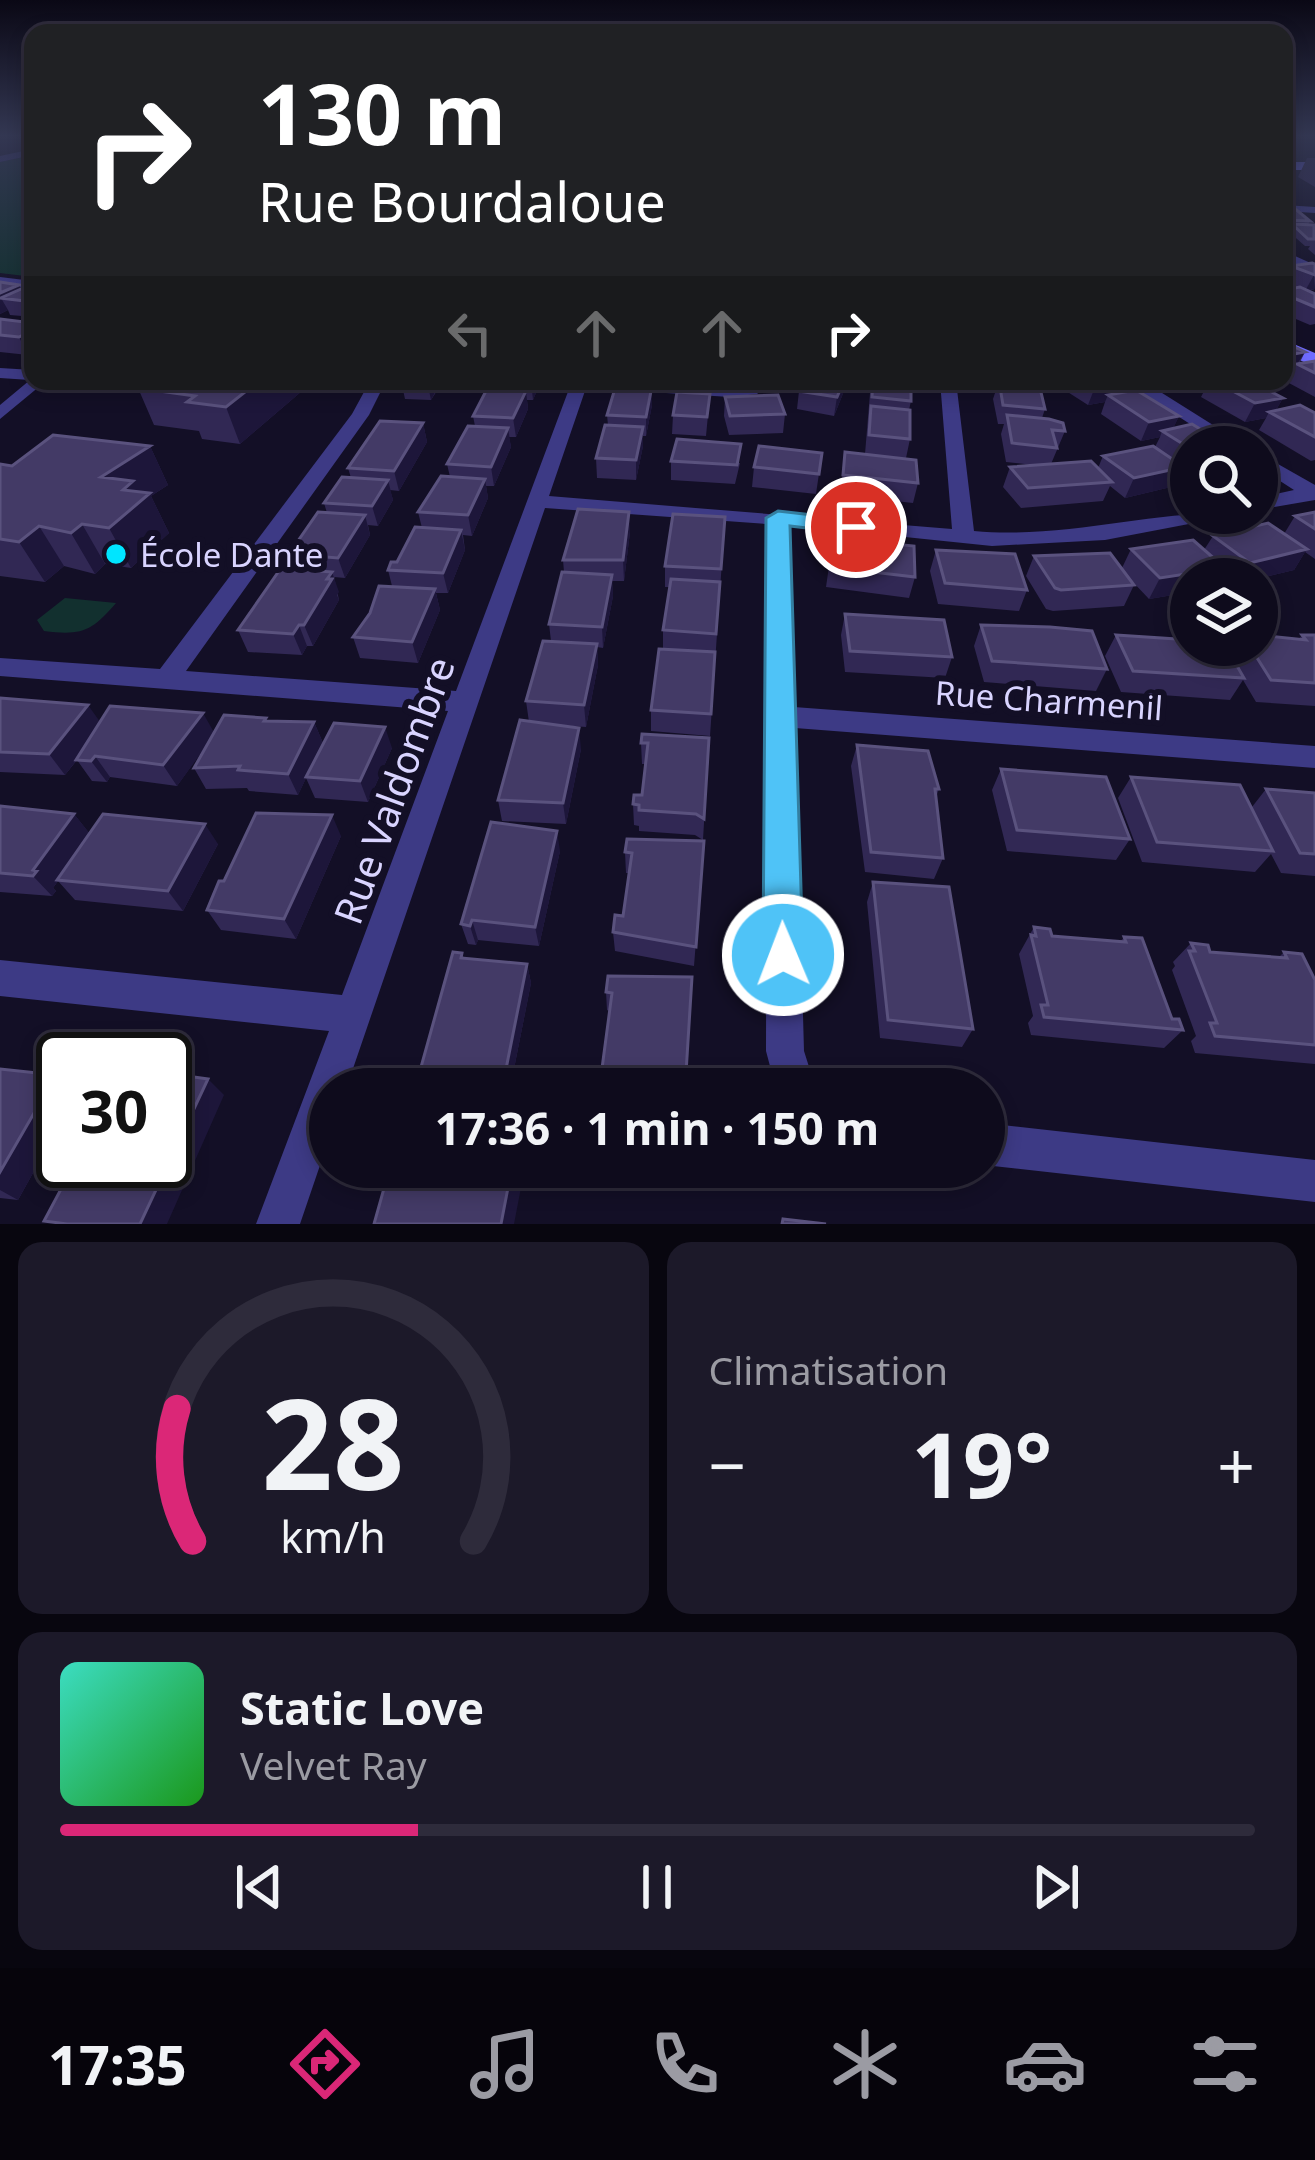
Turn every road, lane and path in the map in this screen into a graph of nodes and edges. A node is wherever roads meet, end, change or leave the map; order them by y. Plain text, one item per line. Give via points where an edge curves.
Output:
1 (24, 389) edge
2 (373, 390) edge
3 (577, 390) edge
4 (700, 390) edge
5 (751, 390) edge
6 (949, 390) edge
7 (1146, 390) edge
8 (0, 414) edge
9 (1205, 426) edge
10 (1278, 471) edge
11 (1314, 492) edge
12 (1278, 500) edge
13 (539, 501) junction
14 (778, 518) junction
15 (1170, 522) edge
16 (964, 538) junction
17 (0, 667) edge
18 (167, 679) junction
19 (467, 702) junction
20 (778, 716) junction
21 (1315, 757) edge
22 (0, 978) edge
23 (353, 1016) junction
24 (789, 1068) edge
25 (1005, 1146) edge
26 (1315, 1180) edge
27 (278, 1224) edge

1 - 8 street
2 - 18 street
3 - 13 street, Rue Valdombre
4 - 5 street
6 - 16 street
7 - 9 street
10 - 11 street
11 - 12 street
13 - 14 street
13 - 19 street, Rue Valdombre
14 - 16 street
14 - 20 street
15 - 16 street via 1105,534
17 - 18 street
18 - 19 street
19 - 23 street, Rue Valdombre
20 - 21 street, Rue Charmenil
20 - 24 street
22 - 23 street
23 - 27 street, Rue Valdombre
25 - 26 street

